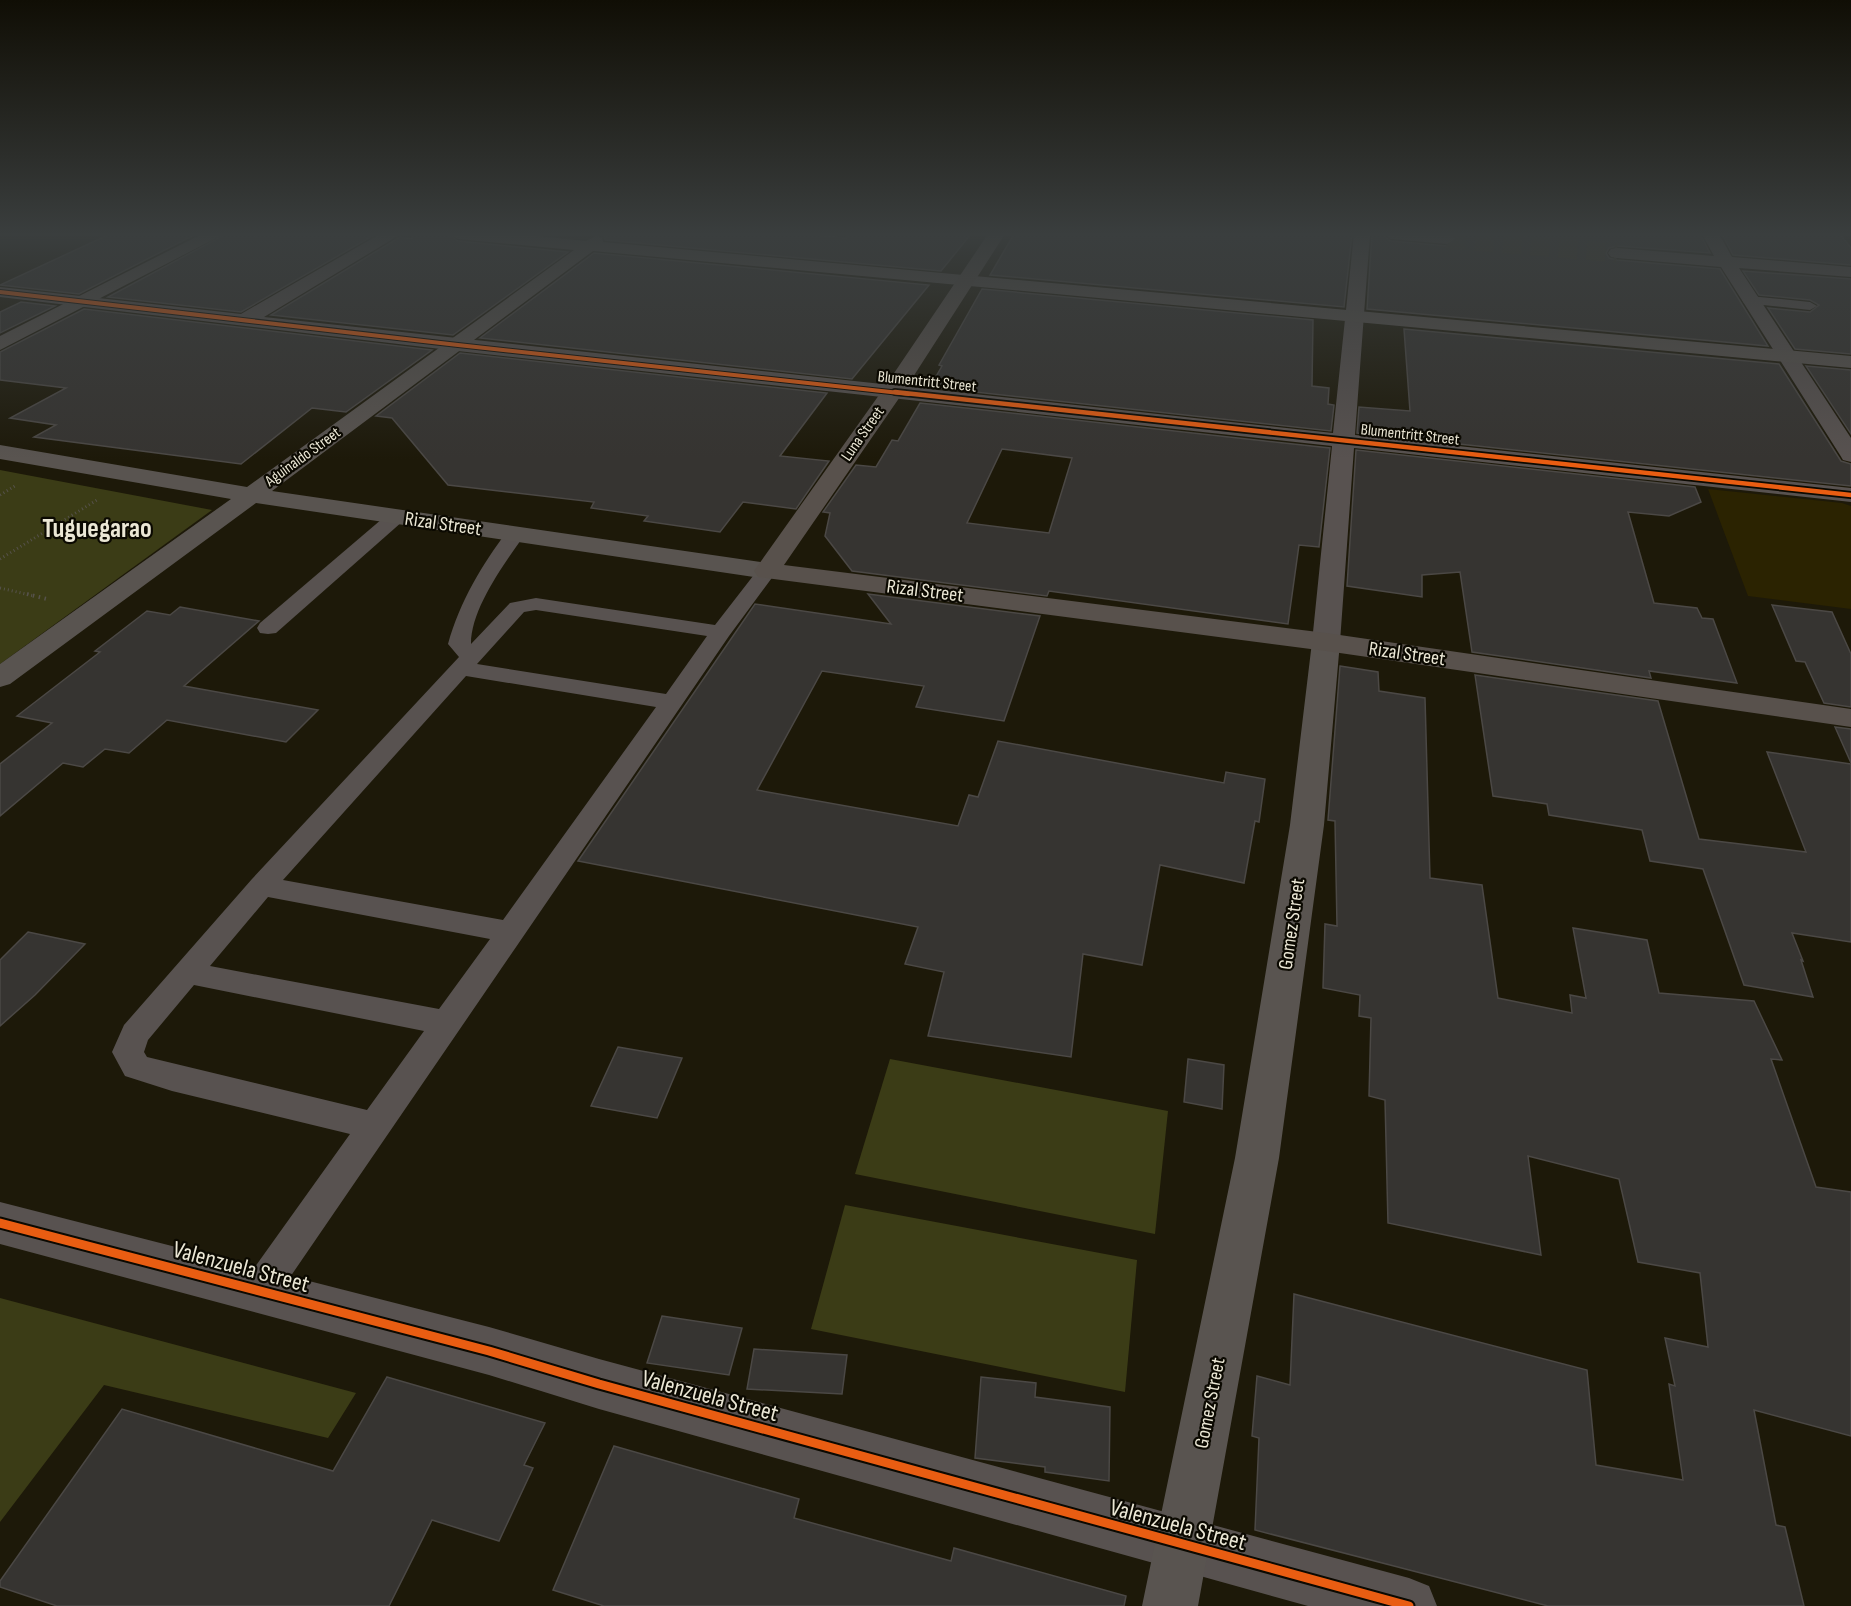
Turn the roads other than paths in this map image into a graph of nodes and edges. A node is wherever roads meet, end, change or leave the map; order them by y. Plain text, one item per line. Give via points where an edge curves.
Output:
1 (70, 309) edge
2 (139, 309) edge
3 (264, 309) edge
4 (505, 309) edge
5 (946, 309) edge
6 (1282, 309) edge
7 (1357, 309) edge
8 (1755, 309) edge
9 (1356, 316) junction
10 (245, 320) junction
11 (0, 344) edge
12 (458, 345) junction
13 (1786, 356) junction
14 (1851, 362) edge
15 (893, 391) junction
16 (1345, 441) junction
17 (1851, 455) edge
18 (4, 456) edge
19 (250, 495) junction
20 (1851, 495) edge
21 (396, 517) junction
22 (515, 534) junction
23 (767, 571) junction
24 (268, 628) dead end
25 (721, 632) junction
26 (1326, 642) junction
27 (466, 662) junction
28 (0, 678) edge
29 (671, 702) junction
30 (1851, 718) edge
31 (262, 886) junction
32 (509, 932) junction
33 (188, 973) junction
34 (447, 1023) junction
35 (376, 1126) junction
36 (0, 1223) edge
37 (260, 1290) junction
38 (1182, 1545) junction
39 (1170, 1606) edge
40 (1409, 1606) edge

1 - 11 street
2 - 10 street, Blumentritt Street
3 - 10 street
4 - 12 street, Aguinaldo Street
5 - 15 main road, Luna Street
6 - 9 street
7 - 9 street, Gomez Street
8 - 13 street
9 - 13 street
9 - 16 street, Gomez Street
10 - 12 street, Blumentritt Street
12 - 15 street, Blumentritt Street
12 - 19 street, Aguinaldo Street
13 - 14 street
13 - 17 street
15 - 16 street, Blumentritt Street
15 - 23 main road, Luna Street
16 - 20 street, Blumentritt Street
16 - 26 street, Gomez Street
18 - 19 street, Rizal Street
19 - 21 street, Rizal Street
19 - 28 street, Aguinaldo Street
21 - 22 street, Rizal Street
21 - 24 lane
22 - 23 street, Rizal Street
22 - 27 lane via 477,593 464,622 459,644
23 - 25 lane
23 - 26 main road, Rizal Street
25 - 27 lane via 524,604
25 - 29 lane
26 - 30 main road, Rizal Street
26 - 38 street, Gomez Street via 1306,825 1257,1158
27 - 29 lane
27 - 31 lane
29 - 32 lane
31 - 32 lane
31 - 33 lane
32 - 34 lane
33 - 34 lane
33 - 35 lane via 135,1034 128,1052 136,1067
34 - 35 lane
35 - 37 lane
36 - 37 street, Valenzuela Street
37 - 38 street, Valenzuela Street
38 - 39 street, Gomez Street
38 - 40 street, Valenzuela Street

